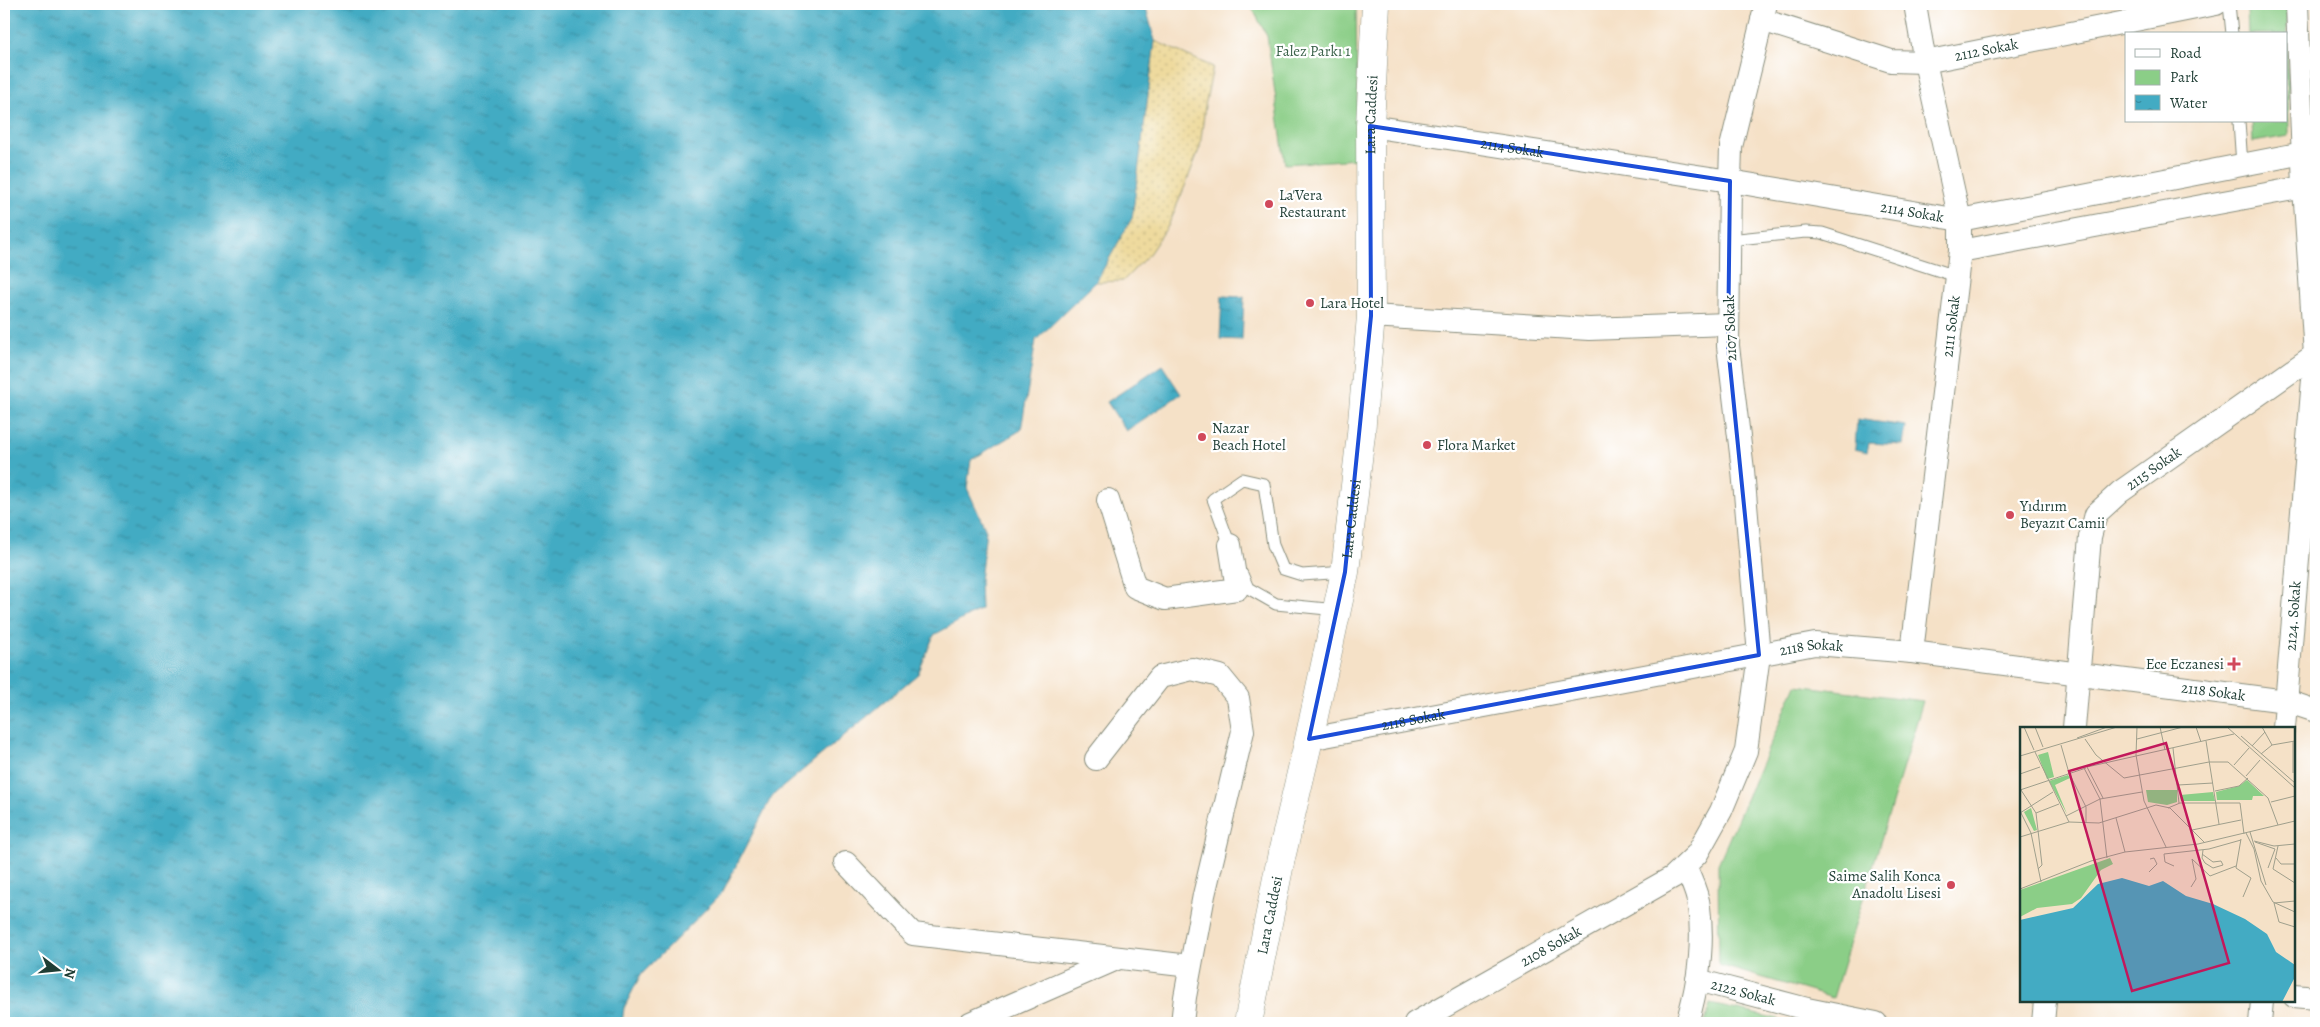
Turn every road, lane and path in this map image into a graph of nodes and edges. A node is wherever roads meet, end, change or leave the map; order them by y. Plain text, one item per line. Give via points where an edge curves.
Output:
1 (1376, 4) edge
2 (1915, 4) edge
3 (2216, 4) edge
4 (2229, 4) edge
5 (2297, 4) edge
6 (1764, 12) edge
7 (2232, 32) edge
8 (1925, 62) junction
9 (2239, 122) edge
10 (1370, 126) junction
11 (2303, 153) junction
12 (2242, 165) junction
13 (1730, 181) junction
14 (2304, 187) junction
15 (1960, 220) junction
16 (1729, 240) junction
17 (1960, 251) junction
18 (1956, 276) junction
19 (1371, 316) junction
20 (1728, 324) junction
21 (2316, 354) edge
22 (1108, 500) dead end
23 (1230, 545) junction
24 (1345, 572) junction
25 (1338, 610) junction
26 (1912, 652) junction
27 (1759, 655) junction
28 (2079, 674) junction
29 (2286, 701) junction
30 (2316, 711) edge
31 (2074, 727) edge
32 (2284, 727) edge
33 (1310, 739) junction
34 (1096, 759) dead end
35 (846, 863) dead end
36 (1685, 866) junction
37 (1120, 958) junction
38 (1190, 966) junction
39 (1697, 980) junction
40 (2295, 996) edge
41 (2316, 998) edge
42 (2046, 1002) edge
43 (2262, 1002) edge
44 (970, 1023) edge
45 (1182, 1023) edge
46 (1248, 1023) edge
47 (1415, 1023) edge
48 (1687, 1023) edge
49 (1876, 1023) edge
50 (2043, 1023) edge
51 (2260, 1023) edge

1 - 10 street, Lara Caddesi
2 - 8 street, 2111 Sokak
3 - 8 street, 2112 Sokak
4 - 7 lane
5 - 11 street
6 - 8 street, 2112 Sokak via 1891,61
6 - 13 street, 2107 Sokak via 1731,147
8 - 15 street, 2111 Sokak
9 - 12 lane
10 - 13 street, 2114 Sokak
10 - 19 street, Lara Caddesi
11 - 12 street, 2114 Sokak
11 - 14 street, 2124. Sokak
12 - 15 street, 2114 Sokak
13 - 15 street, 2114 Sokak
13 - 16 street, 2107 Sokak
14 - 17 street
14 - 21 street, 2124. Sokak
15 - 17 street, 2111 Sokak
16 - 18 lane via 1822,233
16 - 20 street, 2107 Sokak
17 - 18 street, 2111 Sokak
18 - 26 street, 2111 Sokak
19 - 20 street via 1589,329
19 - 24 street, Lara Caddesi
20 - 27 street, 2107 Sokak
21 - 28 street, 2115 Sokak via 2128,486 2096,514 2090,537
21 - 29 street, 2124. Sokak
22 - 23 street via 1135,587 1165,599 1237,589
23 - 24 lane via 1213,499 1242,479 1264,484 1272,544 1283,569 1302,575
23 - 25 lane via 1248,588 1276,604
24 - 25 street, Lara Caddesi
25 - 33 street, Lara Caddesi
26 - 27 street, 2118 Sokak via 1815,644
26 - 28 street, 2118 Sokak
27 - 33 street, 2118 Sokak
27 - 36 street, 2108 Sokak via 1746,751 1721,811 1697,854
28 - 29 street, 2118 Sokak
28 - 31 street, 2115 Sokak
29 - 30 street, 2118 Sokak
29 - 32 street, 2124. Sokak
33 - 46 street, Lara Caddesi via 1281,858
34 - 38 street via 1160,677 1192,669 1220,676 1238,698 1243,730
35 - 37 street via 913,934
36 - 39 street via 1700,905
36 - 47 street, 2108 Sokak via 1673,877
37 - 38 street
37 - 44 street
38 - 45 street
39 - 48 street
39 - 49 street, 2122 Sokak via 1807,1009
40 - 41 street
42 - 50 street
43 - 51 street

